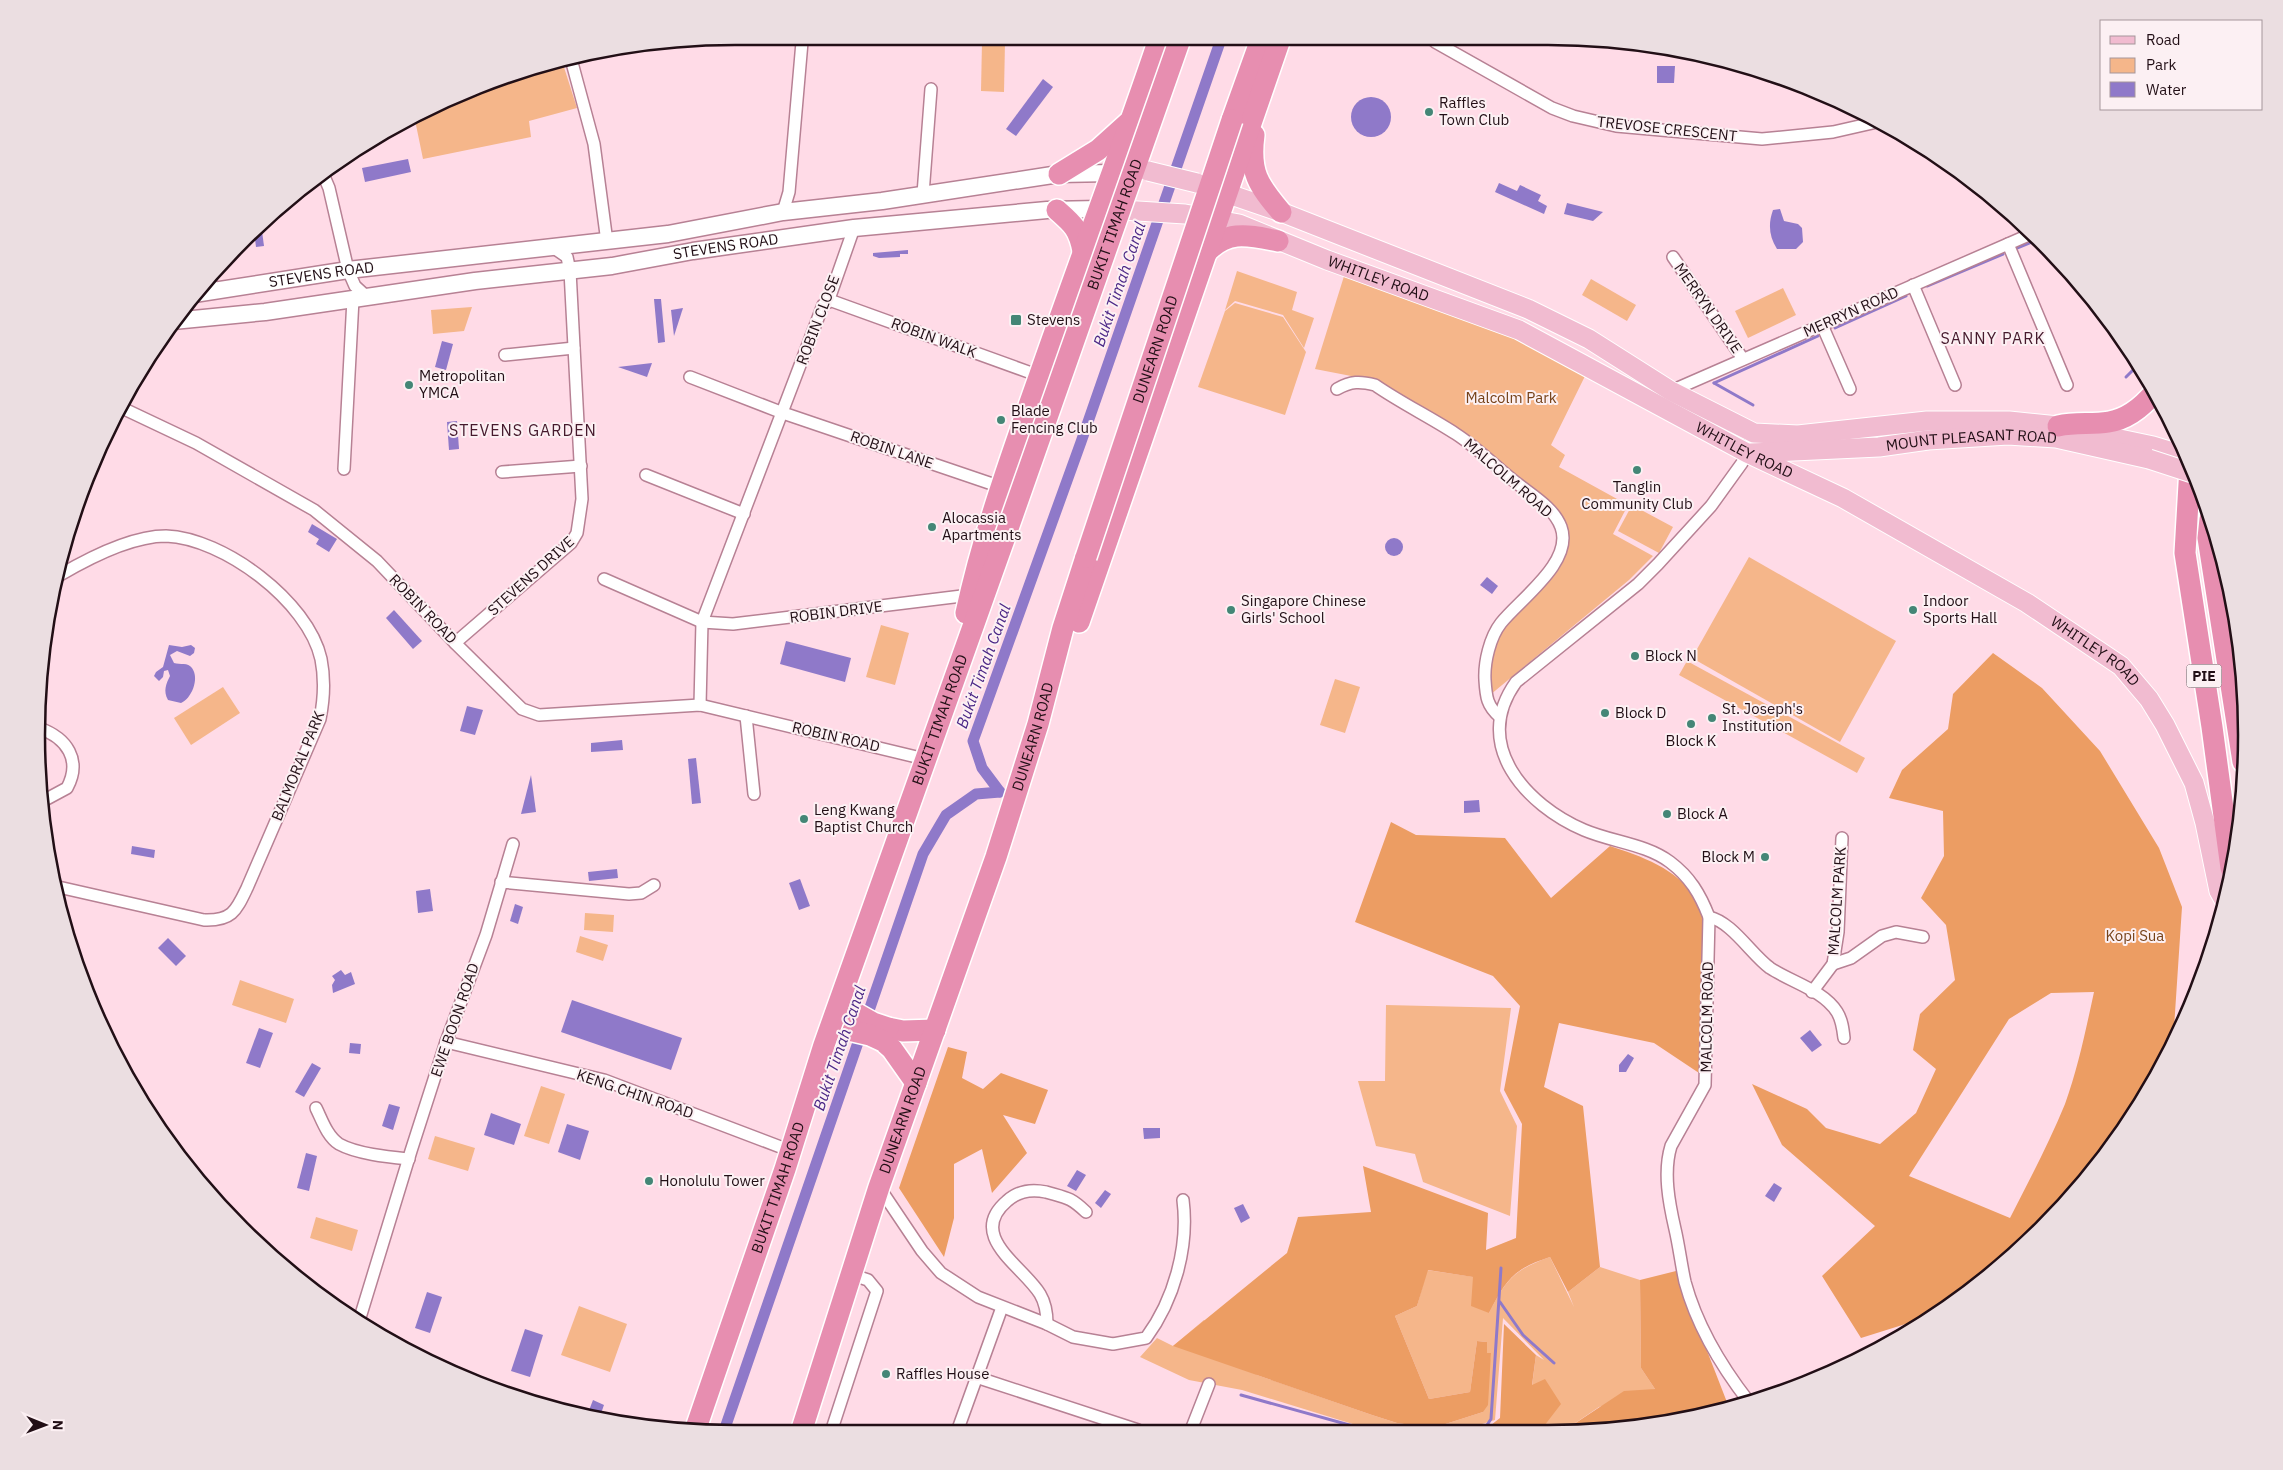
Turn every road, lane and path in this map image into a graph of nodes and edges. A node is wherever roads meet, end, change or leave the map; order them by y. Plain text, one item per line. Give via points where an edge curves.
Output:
1 (802, 45) edge
2 (1157, 45) edge
3 (1178, 45) edge
4 (1259, 45) edge
5 (1278, 45) edge
6 (1451, 47) edge
7 (573, 65) edge
8 (931, 89) dead end
9 (1260, 95) junction
10 (1132, 120) junction
11 (1868, 124) edge
12 (1112, 173) junction
13 (1059, 174) junction
14 (326, 180) edge
15 (923, 194) junction
16 (1227, 194) junction
17 (1099, 209) junction
18 (1057, 210) junction
19 (783, 212) junction
20 (1280, 212) junction
21 (1219, 219) junction
22 (854, 228) junction
23 (2025, 237) edge
24 (1278, 241) junction
25 (607, 242) junction
26 (586, 244) junction
27 (2008, 244) junction
28 (554, 248) junction
29 (1083, 251) junction
30 (1205, 254) junction
31 (1673, 257) dead end
32 (612, 266) junction
33 (348, 270) junction
34 (570, 271) junction
35 (213, 284) edge
36 (1912, 285) junction
37 (360, 298) junction
38 (828, 302) junction
39 (184, 320) edge
40 (1822, 325) junction
41 (574, 348) junction
42 (505, 354) dead end
43 (1743, 358) junction
44 (690, 377) dead end
45 (1039, 378) junction
46 (1955, 384) dead end
47 (2067, 385) dead end
48 (1337, 389) dead end
49 (1850, 390) dead end
50 (1671, 391) junction
51 (2150, 398) edge
52 (126, 410) edge
53 (783, 412) junction
54 (2058, 426) junction
55 (1754, 433) junction
56 (1747, 453) junction
57 (2151, 453) junction
58 (2178, 455) edge
59 (581, 466) junction
60 (344, 469) dead end
61 (2184, 469) edge
62 (502, 472) dead end
63 (646, 475) dead end
64 (2189, 482) edge
65 (1001, 487) junction
66 (744, 514) junction
67 (2208, 537) edge
68 (65, 572) edge
69 (604, 579) dead end
70 (970, 595) junction
71 (702, 622) junction
72 (455, 643) junction
73 (960, 664) junction
74 (700, 705) junction
75 (746, 716) junction
76 (1500, 717) junction
77 (1038, 724) junction
78 (2238, 729) edge
79 (45, 731) edge
80 (925, 759) junction
81 (754, 794) dead end
82 (48, 798) edge
83 (1842, 838) dead end
84 (513, 844) dead end
85 (2228, 848) edge
86 (501, 882) junction
87 (654, 885) dead end
88 (62, 888) edge
89 (2220, 892) edge
90 (1709, 917) junction
91 (1923, 937) dead end
92 (1833, 964) junction
93 (848, 978) junction
94 (1812, 992) junction
95 (855, 1022) junction
96 (935, 1030) junction
97 (885, 1035) junction
98 (1844, 1038) dead end
99 (446, 1042) junction
100 (824, 1044) junction
101 (916, 1083) junction
102 (316, 1108) dead end
103 (791, 1151) junction
104 (409, 1158) junction
105 (880, 1187) junction
106 (1183, 1200) dead end
107 (1086, 1212) dead end
108 (850, 1274) junction
109 (1001, 1310) dead end
110 (361, 1315) edge
111 (1047, 1324) junction
112 (976, 1377) junction
113 (1209, 1384) dead end
114 (1744, 1396) edge
115 (697, 1424) edge
116 (803, 1425) edge
117 (833, 1425) edge
118 (959, 1425) edge
119 (1123, 1425) edge
120 (1194, 1425) edge

1 - 19 street via 789,192
2 - 10 highway
3 - 73 highway, BUKIT TIMAH ROAD, bridge
4 - 77 highway, DUNEARN ROAD, bridge via 1086,557
5 - 9 highway
6 - 11 street, TREVOSE CRESCENT via 1552,108 1616,126 1762,139 1832,132
7 - 25 street via 594,144
8 - 15 street
9 - 16 highway
9 - 20 highway via 1254,139 1254,174
10 - 12 highway
10 - 13 highway via 1098,150
12 - 13 main road, STEVENS ROAD
12 - 16 main road, WHITLEY ROAD, bridge via 1148,171
12 - 17 highway
13 - 15 main road, STEVENS ROAD
14 - 33 street
15 - 19 main road, STEVENS ROAD
16 - 20 main road, WHITLEY ROAD
16 - 21 highway
17 - 18 main road, STEVENS ROAD
17 - 21 main road, WHITLEY ROAD
17 - 29 highway
18 - 22 main road, STEVENS ROAD
18 - 29 highway via 1080,234
19 - 25 main road, STEVENS ROAD
20 - 50 main road, WHITLEY ROAD via 1528,309 1589,339
21 - 24 main road, WHITLEY ROAD
21 - 30 highway
22 - 32 main road, STEVENS ROAD
22 - 38 street, ROBIN CLOSE
23 - 27 street, MERRYN ROAD
24 - 30 highway via 1238,235 1224,238
24 - 56 main road, WHITLEY ROAD via 1520,330
25 - 26 main road, STEVENS ROAD
26 - 28 main road, STEVENS ROAD
26 - 32 main road via 593,262
27 - 36 street, MERRYN ROAD
27 - 47 street
28 - 33 main road, STEVENS ROAD
28 - 34 street, STEVENS DRIVE via 566,257
29 - 45 highway
30 - 77 highway via 1088,598
31 - 43 street, MERRYN DRIVE
32 - 34 main road, STEVENS ROAD
33 - 35 main road, STEVENS ROAD
33 - 37 street
34 - 37 main road, STEVENS ROAD
34 - 41 street, STEVENS DRIVE
36 - 40 street, MERRYN ROAD
36 - 46 street
37 - 39 main road, STEVENS ROAD
37 - 60 street, STEVENS ROAD
38 - 45 street, ROBIN WALK
38 - 53 street, ROBIN CLOSE via 823,306
40 - 43 street, MERRYN ROAD
40 - 49 street
41 - 42 street
41 - 59 street, STEVENS DRIVE
43 - 50 street, MERRYN ROAD
44 - 53 street
45 - 65 highway
48 - 76 street, MALCOLM ROAD via 1360,381 1375,385 1457,434 1550,510 1560,527 1561,546 1551,570 1500,624 1490,646 1485,673 1486,697 1490,708
50 - 55 main road, WHITLEY ROAD
51 - 54 highway via 2144,406 2110,422 2076,422
52 - 72 street, ROBIN ROAD via 196,443 314,510 377,561
53 - 65 street, ROBIN LANE
53 - 66 street, ROBIN CLOSE
54 - 55 main road, MOUNT PLEASANT ROAD via 2009,421 1927,421 1798,435
54 - 57 main road, MOUNT PLEASANT ROAD
55 - 56 street, MALCOLM ROAD
56 - 57 main road, MOUNT PLEASANT ROAD via 1879,448 1928,440 2008,435 2056,438
56 - 76 street, MALCOLM ROAD via 1711,506 1638,584 1516,682 1506,696
56 - 89 main road, WHITLEY ROAD via 1842,498 1995,584 2121,666 2153,705 2194,783
57 - 58 main road, MOUNT PLEASANT ROAD
57 - 61 main road, MOUNT PLEASANT ROAD, bridge
59 - 62 street
59 - 72 street, STEVENS DRIVE via 581,518 575,537
63 - 66 street
64 - 85 highway, PIE via 2185,553
65 - 70 highway
66 - 71 street, ROBIN CLOSE
67 - 78 highway, PIE
68 - 88 street, BALMORAL PARK via 141,538 188,538 227,555 265,579 295,610 321,657 324,699 320,719 247,888 228,918 204,920
69 - 71 street
70 - 71 street, ROBIN DRIVE via 745,624
70 - 73 highway via 959,644
71 - 74 street, ROBIN CLOSE
72 - 74 street, ROBIN ROAD via 522,709 538,715
73 - 80 highway, BUKIT TIMAH ROAD
74 - 75 street, ROBIN ROAD
75 - 80 street, ROBIN ROAD
75 - 81 street
76 - 90 street, MALCOLM ROAD via 1500,746 1522,787 1556,816 1669,861 1687,876 1701,895
77 - 96 highway, DUNEARN ROAD via 996,857
79 - 82 street via 66,746 74,768 67,788
80 - 93 highway, BUKIT TIMAH ROAD
83 - 92 street, MALCOLM PARK via 1838,932
84 - 86 street, EWE BOON ROAD
86 - 87 street via 629,894 642,893
86 - 99 street, EWE BOON ROAD via 486,935
90 - 94 street via 1729,928 1769,968
90 - 114 street, MALCOLM ROAD via 1705,1085 1668,1155 1669,1204 1685,1282 1698,1319 1726,1372
91 - 92 street, MALCOLM PARK via 1896,932 1882,936 1852,958
92 - 94 street, MALCOLM PARK
93 - 95 highway
93 - 100 highway, BUKIT TIMAH ROAD
94 - 98 street via 1837,1012
95 - 97 highway, bridge via 872,1024
95 - 100 highway
96 - 97 highway
96 - 101 highway, DUNEARN ROAD
97 - 101 highway
99 - 103 street, KENG CHIN ROAD via 604,1080
99 - 104 street, EWE BOON ROAD
100 - 103 highway, BUKIT TIMAH ROAD
101 - 105 highway, DUNEARN ROAD
102 - 104 street via 326,1130 339,1144 379,1155
103 - 115 highway, BUKIT TIMAH ROAD
104 - 110 street, EWE BOON ROAD
105 - 108 highway, DUNEARN ROAD
105 - 111 street via 941,1273 978,1297
106 - 111 street via 1185,1234 1178,1264 1160,1318 1146,1338 1113,1344 1097,1342 1073,1337
107 - 111 street via 1071,1198 1035,1189 1021,1192 998,1209 992,1229 996,1243 1040,1294 1048,1312
108 - 116 highway, DUNEARN ROAD
108 - 117 street via 868,1280 877,1291
109 - 112 street
112 - 118 street
112 - 119 street
113 - 120 street

